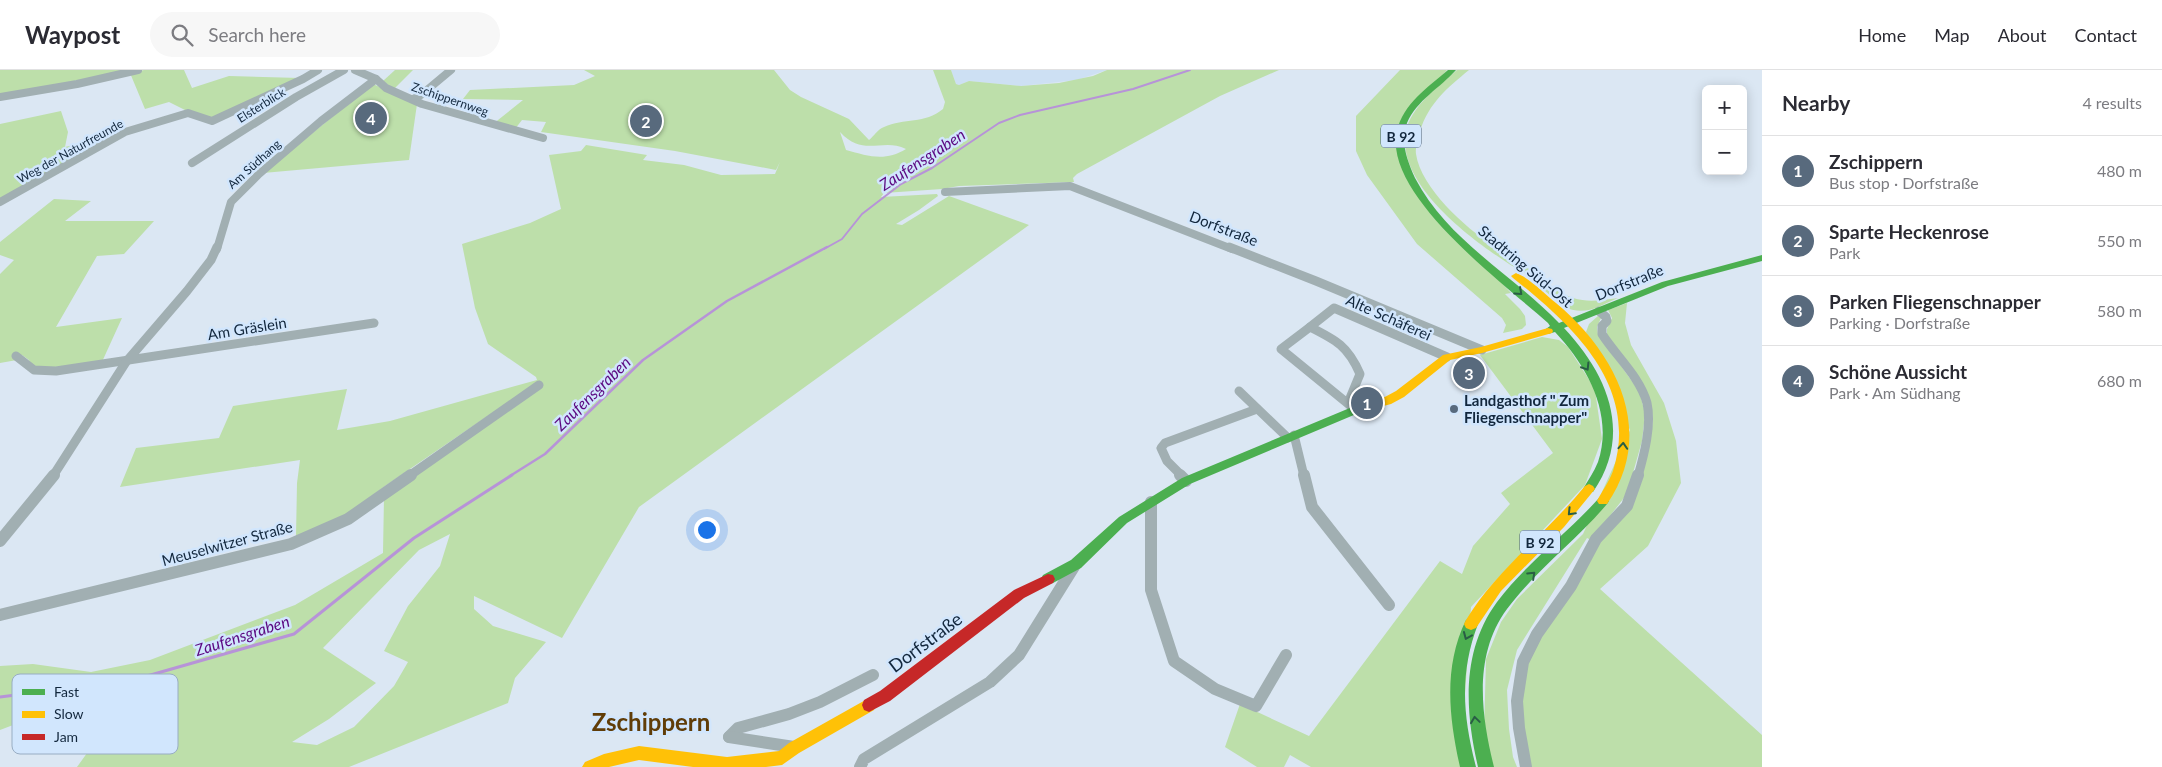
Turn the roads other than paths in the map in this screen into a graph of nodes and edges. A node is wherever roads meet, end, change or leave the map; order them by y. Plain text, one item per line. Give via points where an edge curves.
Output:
1 (138, 70) edge
2 (318, 70) edge
3 (344, 70) edge
4 (360, 70) edge
5 (451, 70) edge
6 (1452, 70) edge
7 (376, 79) junction
8 (0, 97) edge
9 (413, 99) junction
10 (543, 138) dead end
11 (192, 163) dead end
12 (945, 192) dead end
13 (0, 202) edge
14 (1436, 213) junction
15 (1762, 258) edge
16 (1599, 311) junction
17 (374, 323) dead end
18 (1570, 323) junction
19 (1310, 327) junction
20 (1557, 328) junction
21 (1482, 350) junction
22 (16, 356) dead end
23 (1447, 357) junction
24 (126, 362) junction
25 (539, 385) dead end
26 (1240, 391) dead end
27 (1352, 406) junction
28 (1257, 408) junction
29 (1291, 437) junction
30 (1186, 480) junction
31 (1151, 502) junction
32 (0, 541) edge
33 (1076, 564) junction
34 (1389, 606) dead end
35 (0, 615) edge
36 (1286, 655) dead end
37 (873, 675) dead end
38 (794, 748) junction
39 (862, 763) edge
40 (590, 767) edge
41 (1468, 767) edge
42 (1486, 767) edge
43 (1526, 767) edge

1 - 8 street
2 - 13 street, Weg der Naturfreunde via 212,121 188,113 133,129
3 - 11 street, Elsterblick
4 - 7 street, Zschippernweg
5 - 9 street
6 - 14 main road, Stadtring Süd-Ost / B 92 via 1417,103 1401,132 1402,157 1407,171
7 - 9 street, Zschippernweg via 386,88
7 - 24 street, Am Südhang via 321,121 231,202 212,260
9 - 10 street, Zschippernweg
12 - 21 street, Dorfstraße via 1070,186 1316,281
14 - 18 main road, Stadtring Süd-Ost / B 92 via 1540,294
14 -> 20 main road, Stadtring Süd-Ost / B 92 via 1453,235
15 - 16 main road, Dorfstraße via 1665,284
16 - 18 main road, Dorfstraße
16 - 43 street via 1607,321 1602,326 1602,334 1641,388 1649,425 1632,497 1626,508 1596,537 1568,591 1538,631 1523,662 1518,686 1518,732
17 - 24 street, Am Gräslein
18 - 20 main road, Dorfstraße
42 -> 18 main road, Stadtring Süd-Ost / B 92 via 1478,742 1474,711 1482,647 1494,619 1513,592 1600,505 1617,476 1624,450 1624,415 1614,382 1599,357
19 - 23 street, Alte Schäferei via 1334,308
19 - 27 street via 1340,342 1353,356 1360,374
19 - 27 street via 1282,349
20 - 21 main road, Dorfstraße
20 -> 41 main road, Stadtring Süd-Ost / B 92 via 1578,353 1606,404 1609,442 1605,462 1595,484 1572,511 1501,580 1480,608 1465,639 1458,666 1455,705
21 - 23 main road, Dorfstraße
22 - 24 street via 34,370 56,372
23 - 27 main road, Dorfstraße via 1388,401
24 - 32 street, Am Südhang via 49,483
25 - 35 street, Meuselwitzer Straße via 348,519 291,544
26 - 28 street
27 - 29 main road, Dorfstraße
28 - 29 street
28 - 30 street via 1165,443 1161,448 1167,461
29 - 30 main road, Dorfstraße
29 - 34 street via 1312,507
30 - 31 main road, Dorfstraße
31 - 33 main road, Dorfstraße via 1123,520
31 - 36 street via 1151,590 1174,661 1215,689 1256,706
33 - 38 main road, Dorfstraße via 1019,594 885,696
33 - 39 street, Dorfstraße via 1019,654 990,682
37 - 38 street, Dorfstraße via 820,702 738,728 729,736
38 - 40 main road, Dorfstraße via 782,758 727,764 639,753

